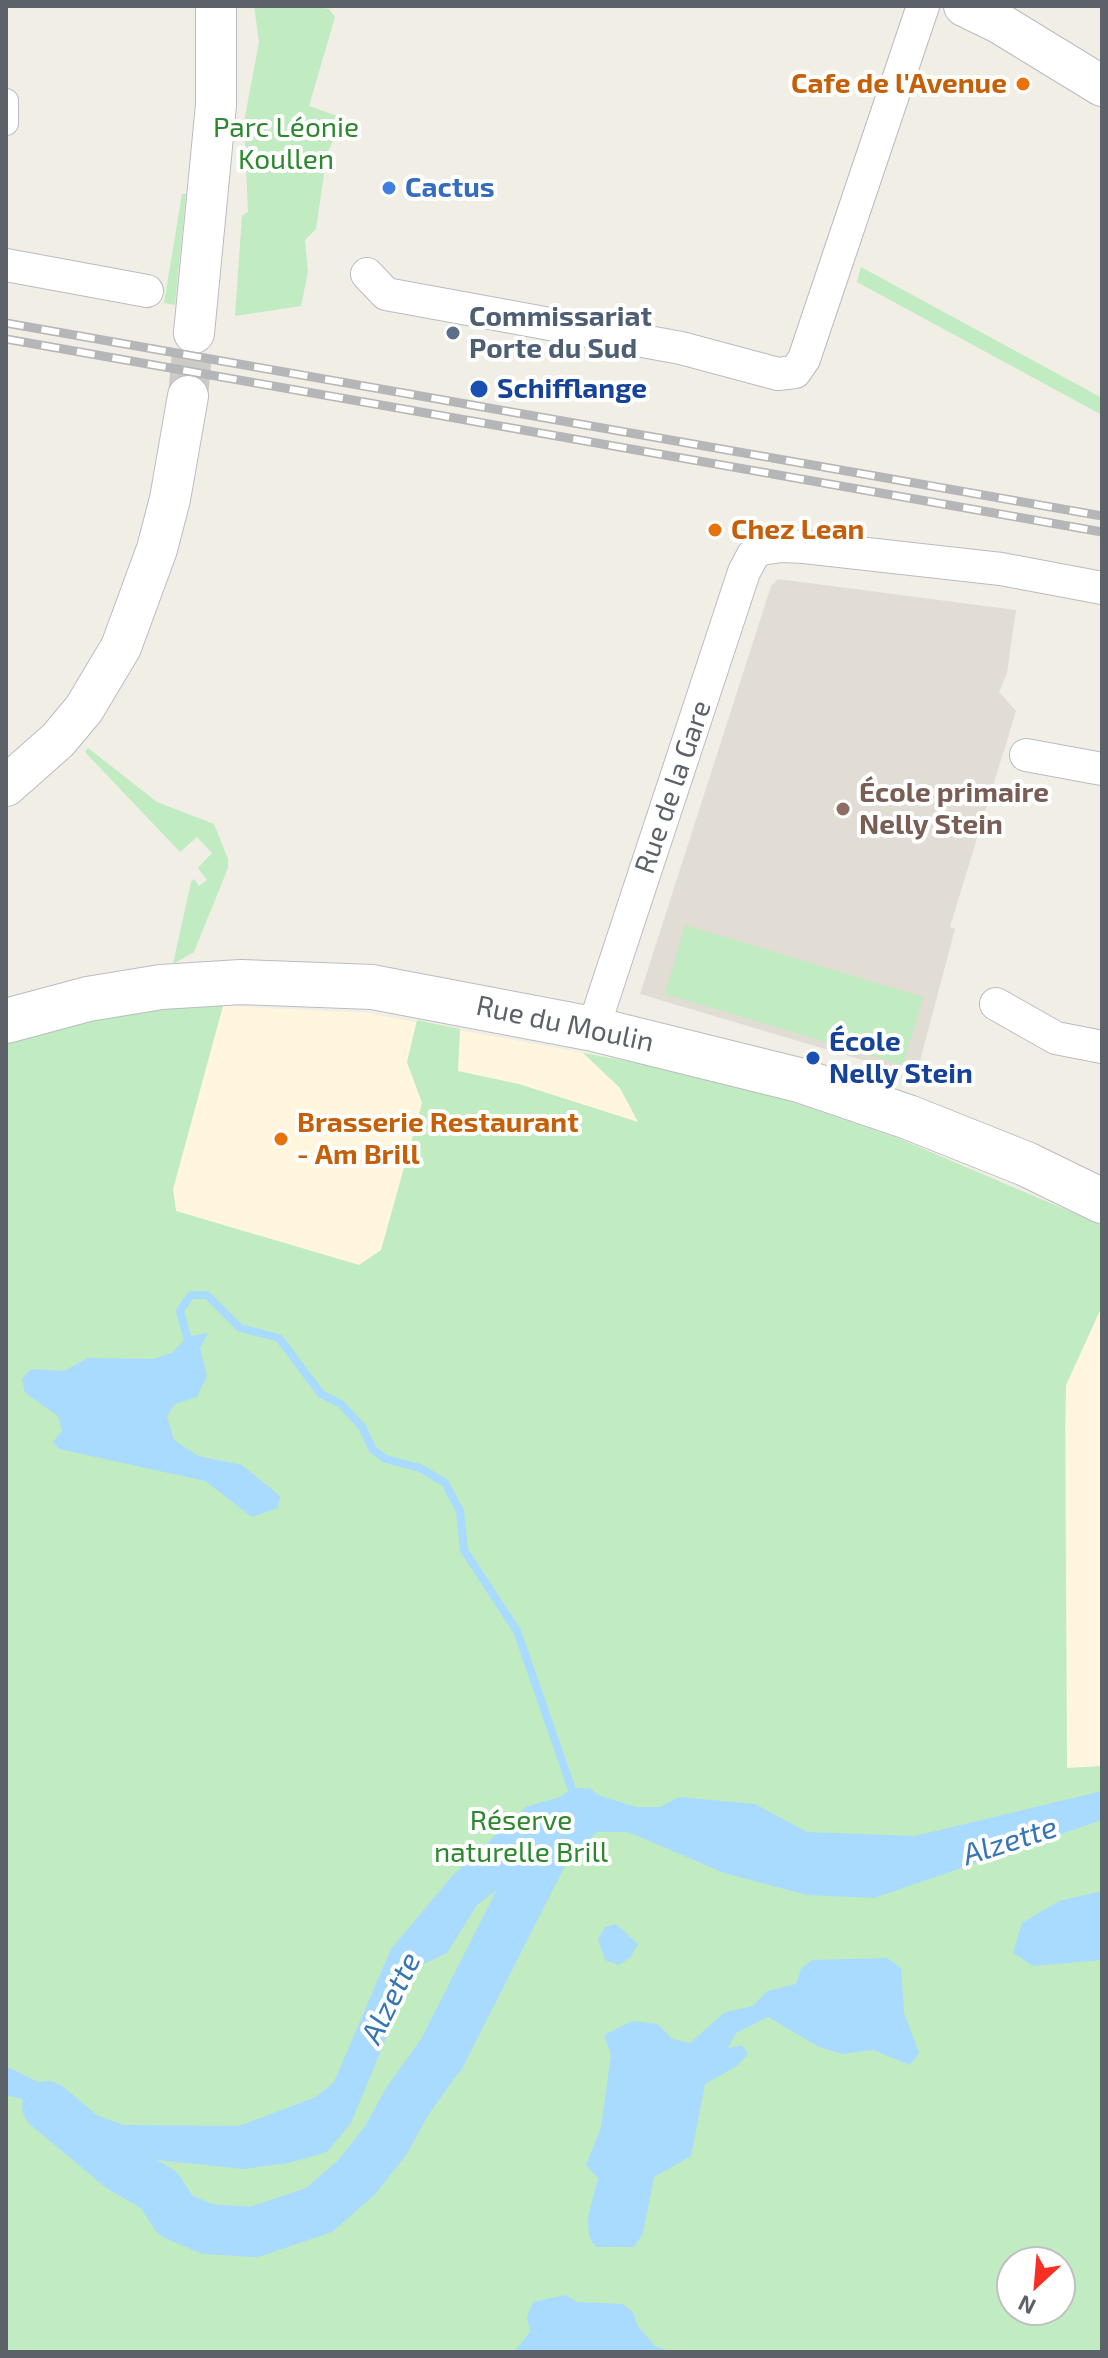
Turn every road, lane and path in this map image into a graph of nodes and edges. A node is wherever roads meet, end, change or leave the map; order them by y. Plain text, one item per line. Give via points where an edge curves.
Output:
1 (216, 6) edge
2 (923, 6) edge
3 (964, 6) edge
4 (1099, 77) edge
5 (6, 101) edge
6 (6, 123) edge
7 (6, 265) edge
8 (367, 274) dead end
9 (147, 291) dead end
10 (194, 333) tunnel mouth
11 (188, 396) tunnel mouth
12 (1102, 588) edge
13 (1026, 755) dead end
14 (1102, 769) edge
15 (6, 786) edge
16 (996, 1004) dead end
17 (6, 1021) edge
18 (593, 1029) junction
19 (1102, 1047) edge
20 (1102, 1201) edge

1 - 10 street via 216,105
2 - 8 street via 804,359 795,372 778,374 681,348 386,294
3 - 4 street
5 - 6 street
7 - 9 street
11 - 15 street via 164,524 121,647 84,709
12 - 18 street, Rue de la Gare via 973,566 804,547 761,549 744,572
13 - 14 street
16 - 19 street via 1056,1038
17 - 18 main road, Rue du Moulin via 88,999 241,982 372,987
18 - 20 main road, Rue du Moulin via 784,1076 873,1105 1026,1164

